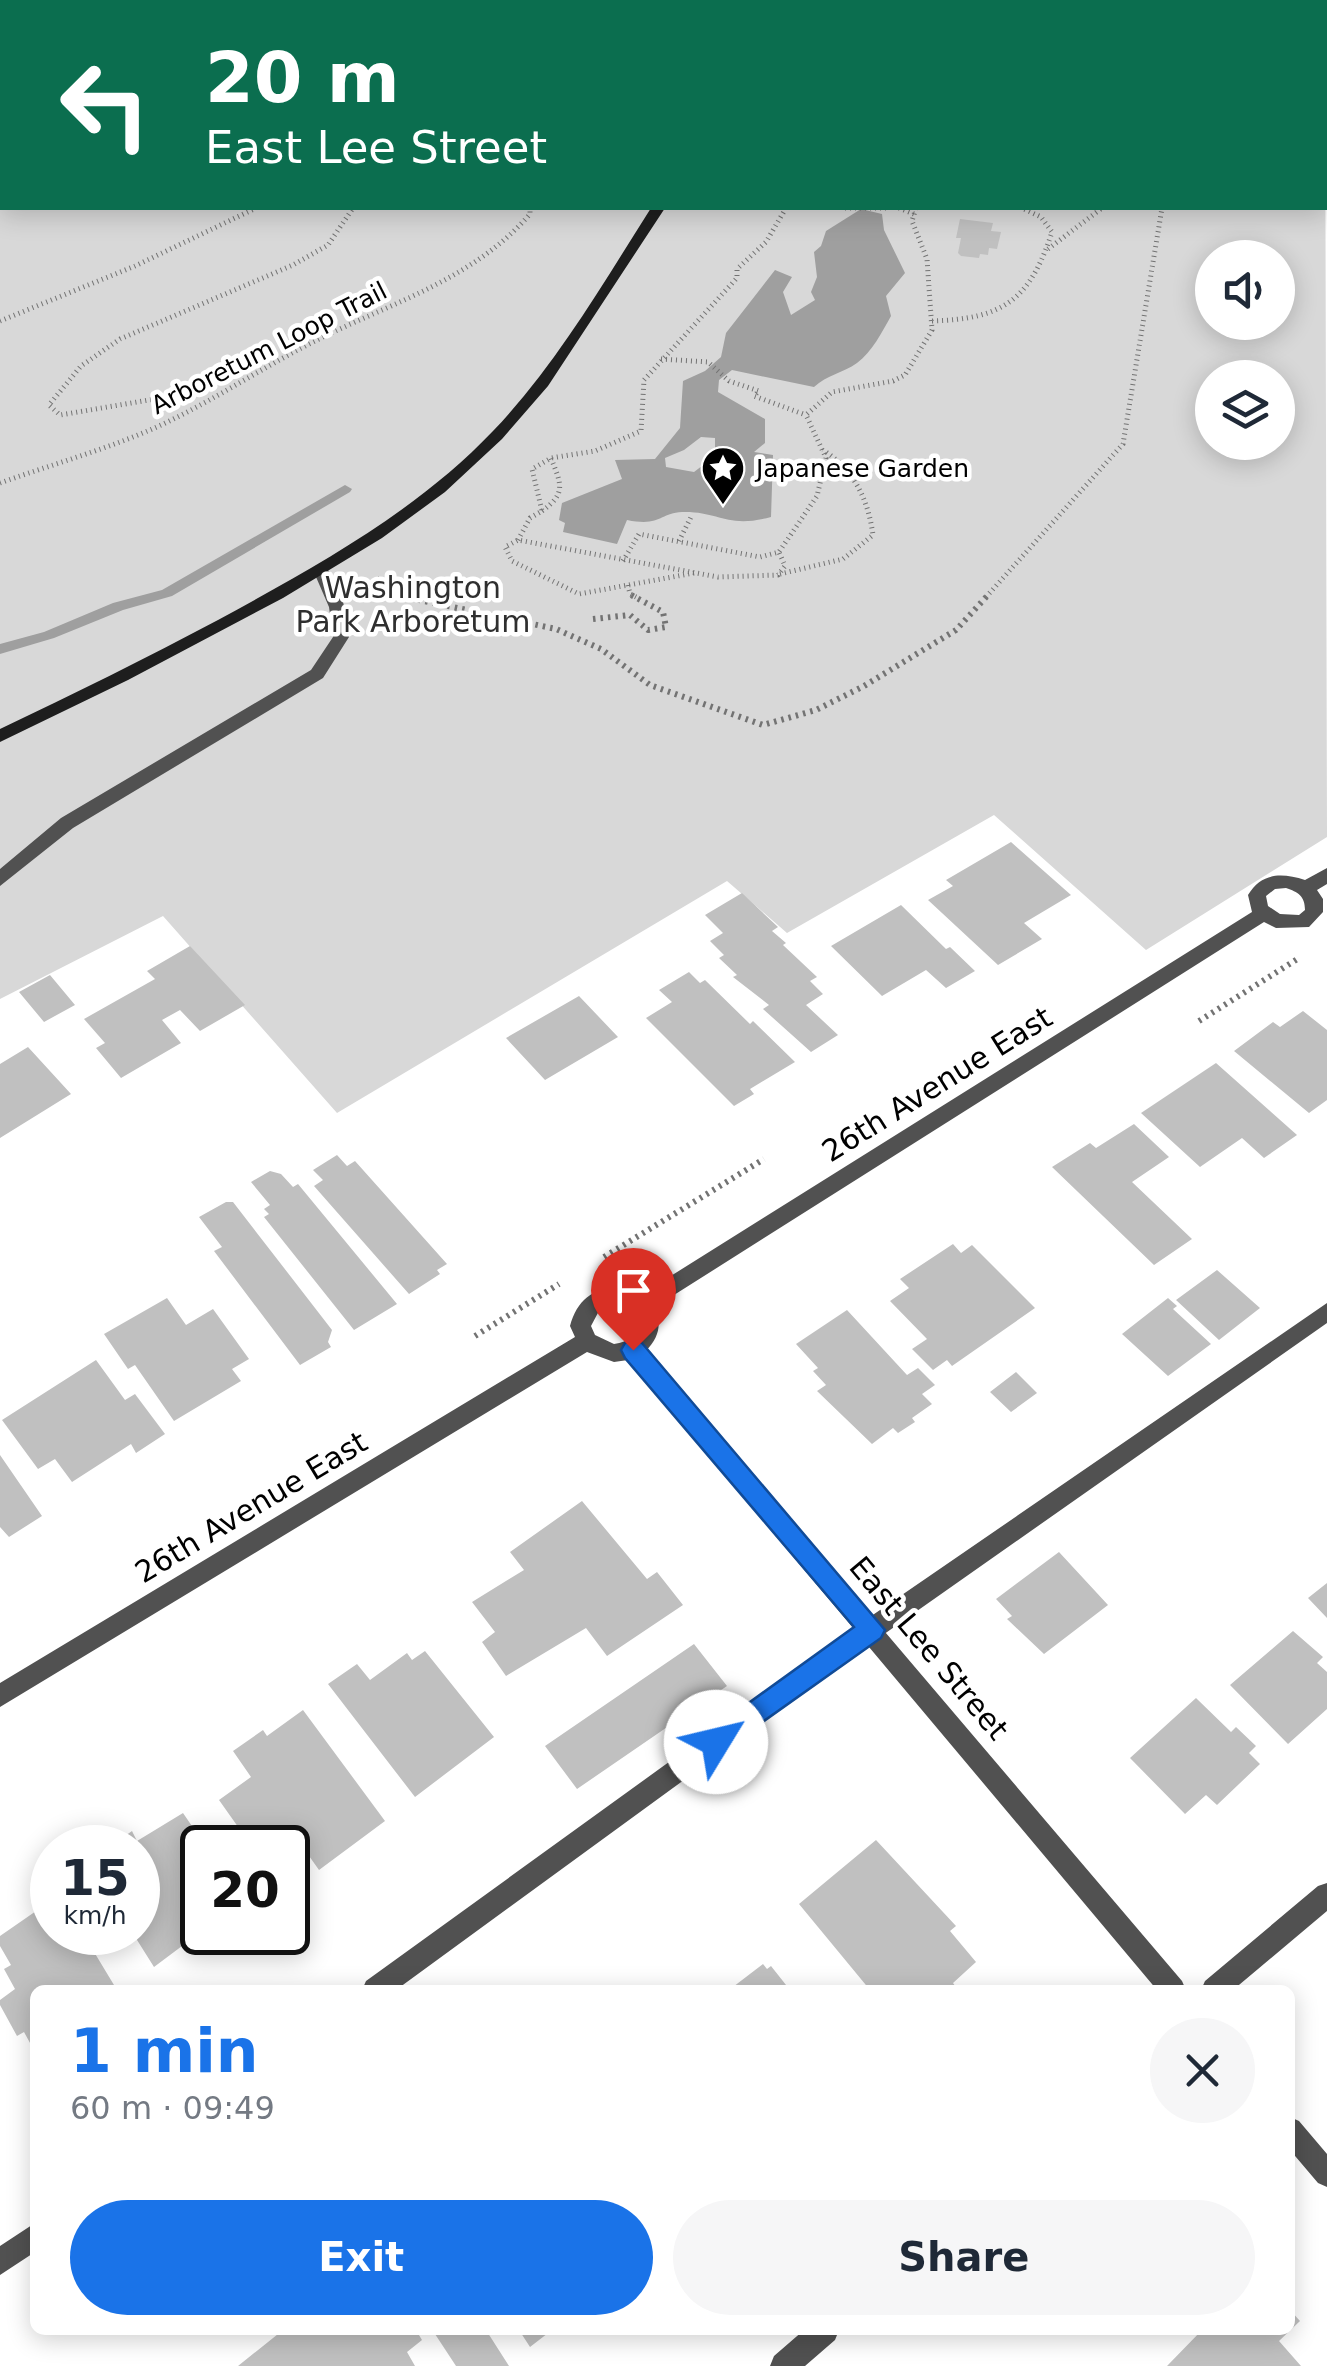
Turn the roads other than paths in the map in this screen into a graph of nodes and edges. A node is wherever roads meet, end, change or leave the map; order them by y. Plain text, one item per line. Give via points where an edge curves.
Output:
1 (657, 210) edge
2 (322, 570) junction
3 (0, 736) edge
4 (1327, 876) edge
5 (0, 879) edge
6 (1306, 889) junction
7 (1264, 913) junction
8 (1308, 919) junction
9 (1327, 934) edge
10 (642, 1304) junction
11 (1327, 1312) edge
12 (587, 1341) junction
13 (633, 1350) junction
14 (872, 1630) junction
15 (0, 1696) edge
16 (1327, 1895) edge
17 (381, 1985) edge
18 (1169, 1985) edge
19 (1220, 1985) edge
20 (1295, 2136) edge
21 (1327, 2174) edge
22 (30, 2240) edge
23 (0, 2262) edge
24 (819, 2335) edge
25 (784, 2366) edge

1 - 2 main road via 564,355 496,437 416,509
2 - 3 main road
2 - 5 street via 341,637 317,674 67,824
4 - 6 street
6 - 7 street via 1286,880 1267,883 1257,895
6 - 8 street via 1316,906
7 - 8 street via 1286,924
7 - 10 street, 26th Avenue East
8 - 9 street
10 - 12 street via 618,1294 595,1300 580,1326
10 - 13 street via 651,1326
11 - 14 street
12 - 13 street via 611,1354
12 - 15 street, 26th Avenue East
13 - 14 street, East Lee Street
14 - 17 street
14 - 18 street, East Lee Street
16 - 19 street
20 - 21 street
22 - 23 street
24 - 25 street

